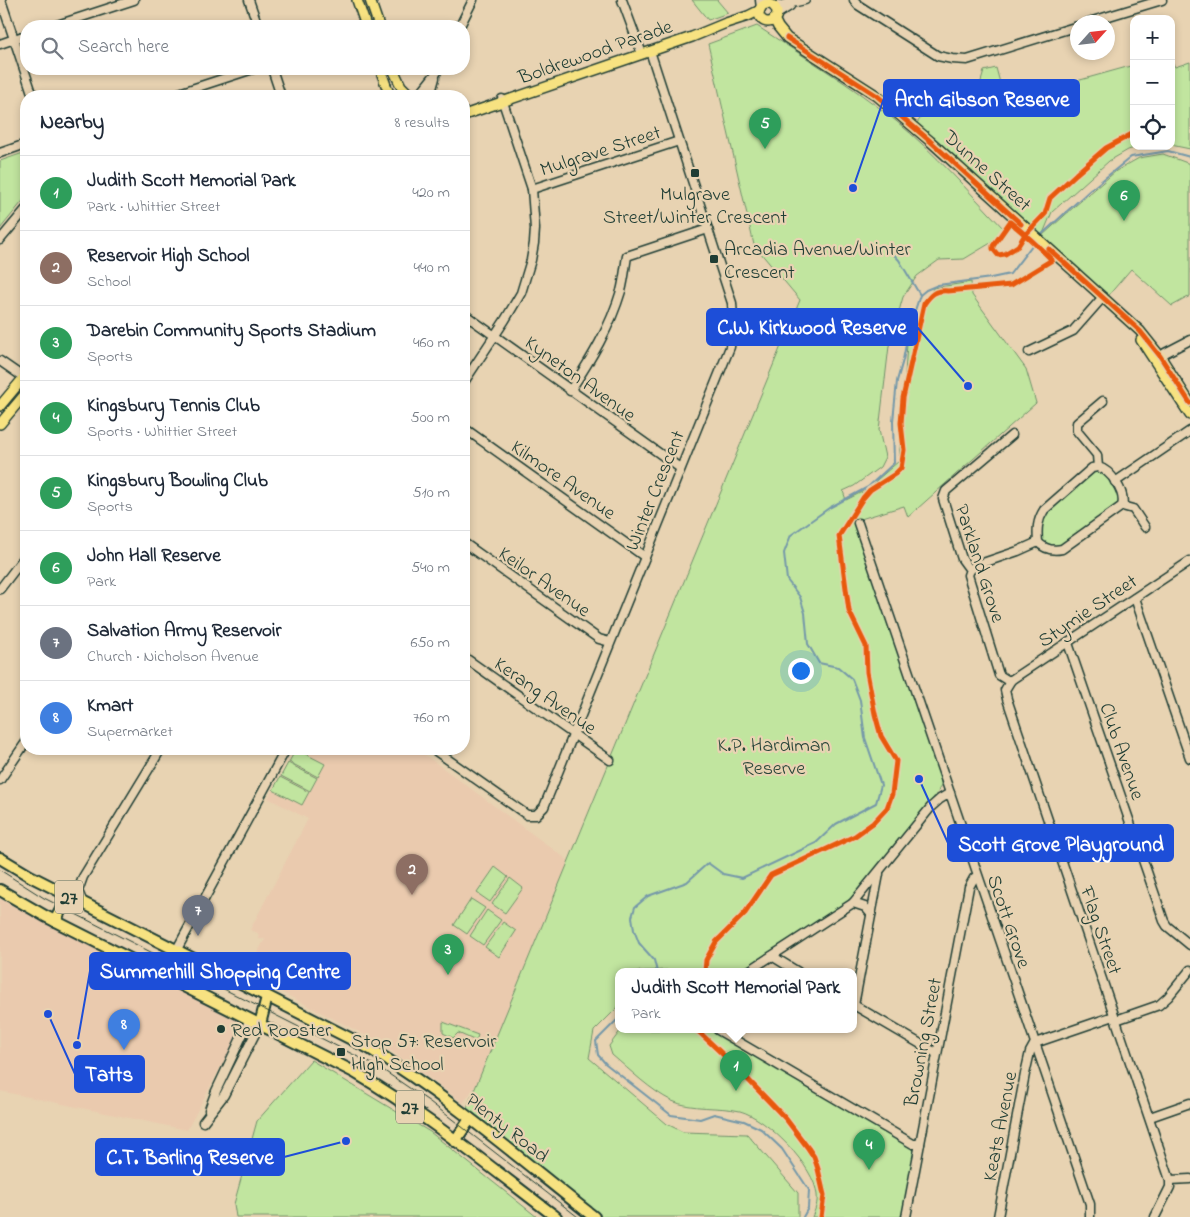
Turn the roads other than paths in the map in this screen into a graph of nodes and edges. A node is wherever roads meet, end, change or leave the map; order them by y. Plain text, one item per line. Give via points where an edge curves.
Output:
1 (1, 0) edge
2 (134, 0) edge
3 (249, 0) edge
4 (370, 0) edge
5 (473, 0) edge
6 (622, 0) edge
7 (805, 0) edge
8 (854, 0) edge
9 (1162, 0) edge
10 (358, 1) edge
11 (766, 10) edge
12 (1113, 15) edge
13 (72, 20) edge
14 (256, 20) edge
15 (364, 20) edge
16 (377, 20) edge
17 (463, 20) edge
18 (1070, 28) edge
19 (20, 37) edge
20 (14, 39) junction
21 (0, 44) edge
22 (646, 53) junction
23 (20, 57) edge
24 (26, 75) edge
25 (235, 75) edge
26 (274, 75) edge
27 (382, 75) edge
28 (396, 75) edge
29 (434, 75) edge
30 (436, 75) edge
31 (31, 90) edge
32 (188, 90) edge
33 (279, 90) edge
34 (388, 90) edge
35 (406, 90) edge
36 (423, 90) edge
37 (432, 90) edge
38 (504, 100) junction
39 (470, 108) edge
40 (470, 113) edge
41 (679, 141) junction
42 (20, 146) edge
43 (0, 153) edge
44 (532, 189) junction
45 (20, 216) edge
46 (708, 229) junction
47 (0, 240) edge
48 (1103, 297) junction
49 (470, 318) edge
50 (1130, 323) junction
51 (495, 336) junction
52 (1190, 340) edge
53 (1029, 352) dead end
54 (1161, 358) junction
55 (0, 361) edge
56 (1159, 368) junction
57 (470, 373) edge
58 (20, 374) edge
59 (20, 383) edge
60 (570, 391) junction
61 (20, 400) edge
62 (1103, 401) dead end
63 (1190, 403) edge
64 (0, 406) edge
65 (1190, 415) edge
66 (0, 424) edge
67 (470, 432) edge
68 (1190, 432) edge
69 (1012, 435) dead end
70 (1003, 442) junction
71 (1010, 449) dead end
72 (1098, 467) junction
73 (680, 468) junction
74 (1115, 482) junction
75 (1122, 506) junction
76 (858, 522) dead end
77 (1145, 527) dead end
78 (1038, 542) junction
79 (470, 547) edge
80 (645, 557) junction
81 (1190, 561) edge
82 (20, 563) edge
83 (970, 570) junction
84 (0, 589) edge
85 (1135, 598) junction
86 (610, 642) junction
87 (1068, 643) junction
88 (470, 661) edge
89 (1011, 680) junction
90 (1005, 690) joint
91 (573, 735) junction
92 (20, 751) edge
93 (157, 755) edge
94 (283, 755) edge
95 (441, 755) edge
96 (1190, 758) edge
97 (610, 760) dead end
98 (0, 780) edge
99 (950, 793) junction
100 (0, 858) edge
101 (880, 872) junction
102 (978, 876) junction
103 (0, 890) edge
104 (68, 896) junction
105 (853, 903) junction
106 (84, 904) junction
107 (871, 914) junction
108 (54, 921) junction
109 (1190, 945) edge
110 (176, 951) junction
111 (772, 956) junction
112 (753, 968) edge
113 (792, 968) edge
114 (1190, 970) edge
115 (857, 989) edge
116 (267, 997) junction
117 (857, 1007) edge
118 (1115, 1018) junction
119 (250, 1019) junction
120 (260, 1024) junction
121 (723, 1033) edge
122 (1035, 1043) junction
123 (936, 1054) junction
124 (1190, 1103) edge
125 (1150, 1117) junction
126 (470, 1119) junction
127 (456, 1141) junction
128 (920, 1144) junction
129 (1190, 1179) edge
130 (1170, 1180) junction
131 (556, 1217) edge
132 (594, 1217) edge
133 (906, 1217) edge
134 (998, 1217) edge
135 (1090, 1217) edge
136 (1155, 1217) edge

1 - 20 street
2 - 13 street
3 - 14 street
4 - 16 main road
5 - 17 street
6 - 22 street, Winter Crescent
7 - 11 street, Boldrewood Parade
8 - 18 street via 938,56 952,59 967,60
9 - 12 street
10 - 15 main road
11 - 22 main road, Boldrewood Parade via 728,28
11 - 48 main road, Dunne Street via 787,38 876,95
19 - 20 street
20 - 21 street
20 - 23 street
22 - 38 main road, Boldrewood Parade
22 - 41 street, Winter Crescent
24 - 31 street
25 - 32 street
26 - 33 street
27 - 34 main road
28 - 35 main road
29 - 36 street
30 - 37 street
38 - 39 main road, Boldrewood Parade
38 - 40 main road, Boldrewood Parade
38 - 44 street
41 - 44 street, Mulgrave Street
41 - 46 street, Winter Crescent
42 - 43 street
44 - 51 street via 535,229 531,260 521,293
45 - 47 street
46 - 60 street via 627,256 621,290 611,318 598,347
46 - 73 street, Winter Crescent via 732,302 732,336
48 - 50 main road, Dunne Street
48 - 53 street via 1073,331
49 - 51 street, Kyneton Avenue
50 - 54 main road, Dunne Street
50 - 56 main road, Dunne Street
51 - 57 street
51 - 60 street, Kyneton Avenue
52 - 54 street via 1164,353
54 - 56 street
54 - 63 main road, Dunne Street
55 - 58 street
56 - 65 main road, Dunne Street
59 - 64 main road
60 - 73 street, Kyneton Avenue
61 - 66 main road
62 - 72 street via 1077,423 1078,431 1097,456
67 - 80 street, Kilmore Avenue
68 - 74 street
69 - 70 street, Parkland Grove
70 - 71 street
70 - 83 street, Parkland Grove via 946,491 943,500 962,559
72 - 74 street
72 - 78 street via 1092,468 1044,510 1037,529
73 - 80 street, Winter Crescent
74 - 75 street via 1122,496
75 - 77 street via 1133,509
75 - 78 street via 1062,549 1048,549
76 - 99 street, Scott Grove
78 - 83 street
79 - 86 street, Keilor Avenue via 599,639
80 - 86 street, Winter Crescent
81 - 85 street, Stymie Street
82 - 84 street
83 - 89 street, Parkland Grove via 968,575 999,674
85 - 87 street, Stymie Street
85 - 96 street
86 - 91 street, Winter Crescent
87 - 89 street, Stymie Street
87 - 109 street, Club Avenue via 1164,921
88 - 91 street, Kerang Avenue
89 - 90 street, Stymie Street
90 - 118 street, Flag Street
91 - 95 street, Winter Crescent via 544,807 534,816 521,812
91 - 97 street, Kerang Avenue
92 - 98 street
93 - 106 street via 83,877 78,892
94 - 110 street
99 - 101 street via 932,807
99 - 102 street, Scott Grove
100 - 104 highway, Plenty Road / 27
101 - 105 street
101 - 107 street
102 - 122 street, Scott Grove
102 - 123 street, Browning Street via 969,887
103 - 108 highway, 27
104 - 106 highway, Plenty Road / 27
104 - 108 highway
105 - 107 street via 865,907
105 - 111 street
106 - 110 highway, Plenty Road / 27
107 - 115 street
108 - 119 highway, 27
110 - 116 highway, Plenty Road / 27
111 - 112 street
111 - 113 street
114 - 118 street via 1159,1005
116 - 119 highway
116 - 120 highway
116 - 126 highway, Plenty Road / 27 via 401,1067
117 - 123 street
118 - 122 street
118 - 125 street, Flag Street
119 - 120 highway, 27
119 - 120 street via 205,1120 224,1095
120 - 127 highway, 27 via 383,1089
121 - 128 street via 913,1144
122 - 134 street, Keats Avenue via 1025,1074
122 - 135 street, Scott Grove via 1090,1204
123 - 128 street, Browning Street
124 - 125 street
125 - 130 street, Flag Street
126 - 127 highway
126 - 132 highway, Plenty Road / 27
127 - 131 highway, 27
128 - 133 street, Browning Street
129 - 130 street
130 - 136 street via 1170,1187

